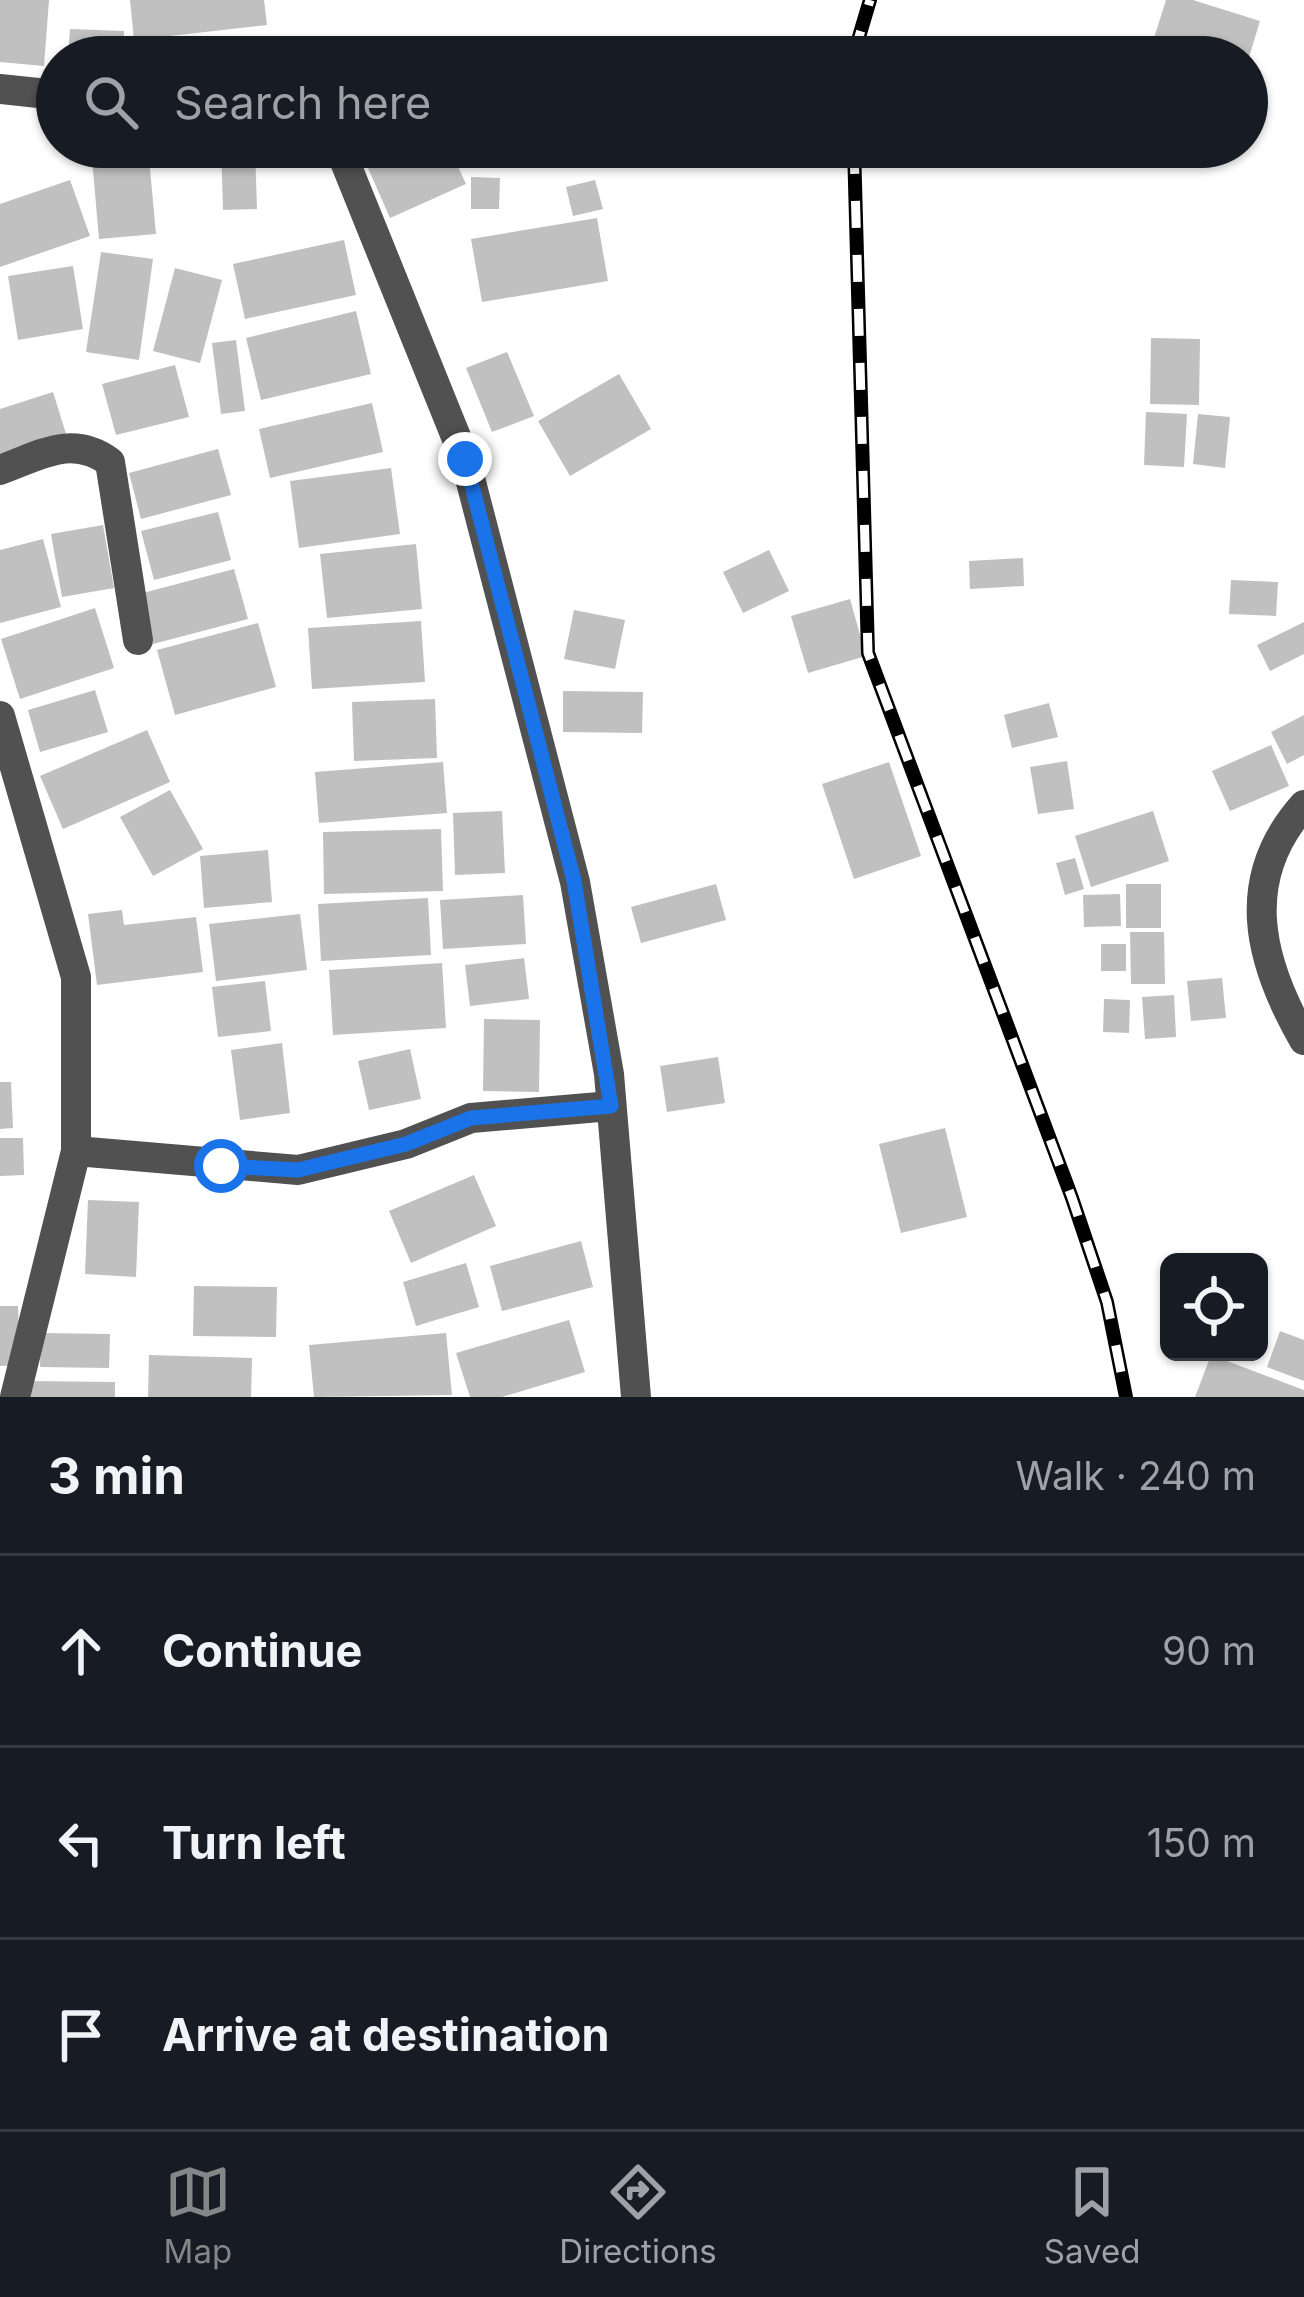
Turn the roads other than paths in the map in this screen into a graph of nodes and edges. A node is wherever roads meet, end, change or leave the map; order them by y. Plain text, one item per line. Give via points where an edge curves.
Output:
1 (0, 89) edge
2 (36, 93) edge
3 (347, 168) edge
4 (0, 470) edge
5 (138, 640) dead end
6 (0, 716) edge
7 (1304, 805) edge
8 (1304, 1040) edge
9 (611, 1106) junction
10 (76, 1151) junction
11 (15, 1397) edge
12 (636, 1397) edge

1 - 2 street
3 - 9 street via 465,459 574,881
4 - 5 street via 69,444 110,462
6 - 10 street via 76,977
7 - 8 street via 1282,829 1260,884 1264,945
9 - 10 street via 471,1118 406,1144 298,1170
9 - 12 street
10 - 11 street

